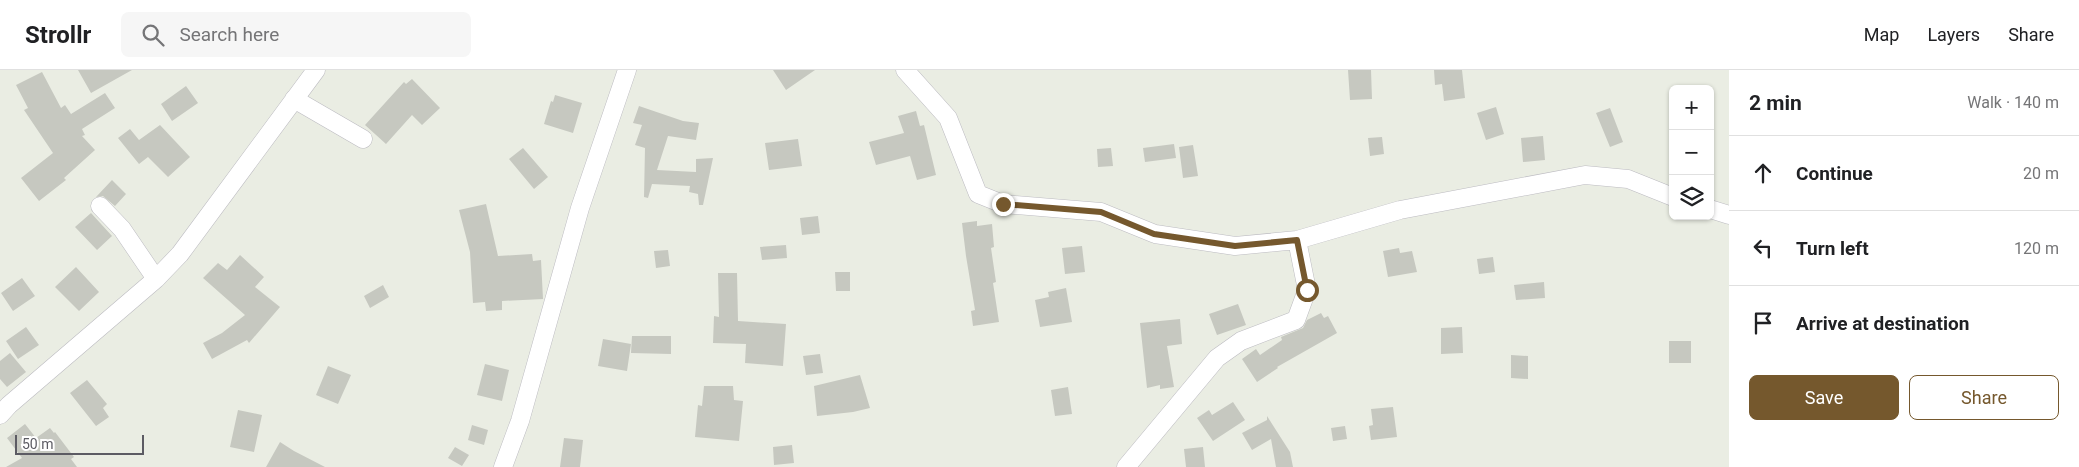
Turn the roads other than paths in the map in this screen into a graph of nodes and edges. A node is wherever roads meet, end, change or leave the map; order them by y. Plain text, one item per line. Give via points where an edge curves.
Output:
1 (316, 70) edge
2 (627, 70) edge
3 (905, 70) edge
4 (294, 99) junction
5 (363, 139) dead end
6 (1669, 195) edge
7 (100, 206) dead end
8 (1714, 210) edge
9 (1729, 215) edge
10 (1297, 240) junction
11 (156, 279) junction
12 (0, 415) edge
13 (503, 467) edge
14 (1126, 467) edge

1 - 4 street
2 - 13 street via 580,208 520,421
3 - 10 street via 948,118 978,194 1003,204 1101,212 1154,234 1235,246
4 - 5 street
4 - 11 street via 192,238
6 - 10 street via 1628,179 1585,175 1400,210
7 - 11 street via 122,229
8 - 9 street
10 - 14 street via 1307,290 1296,320 1241,341 1217,358
11 - 12 street

